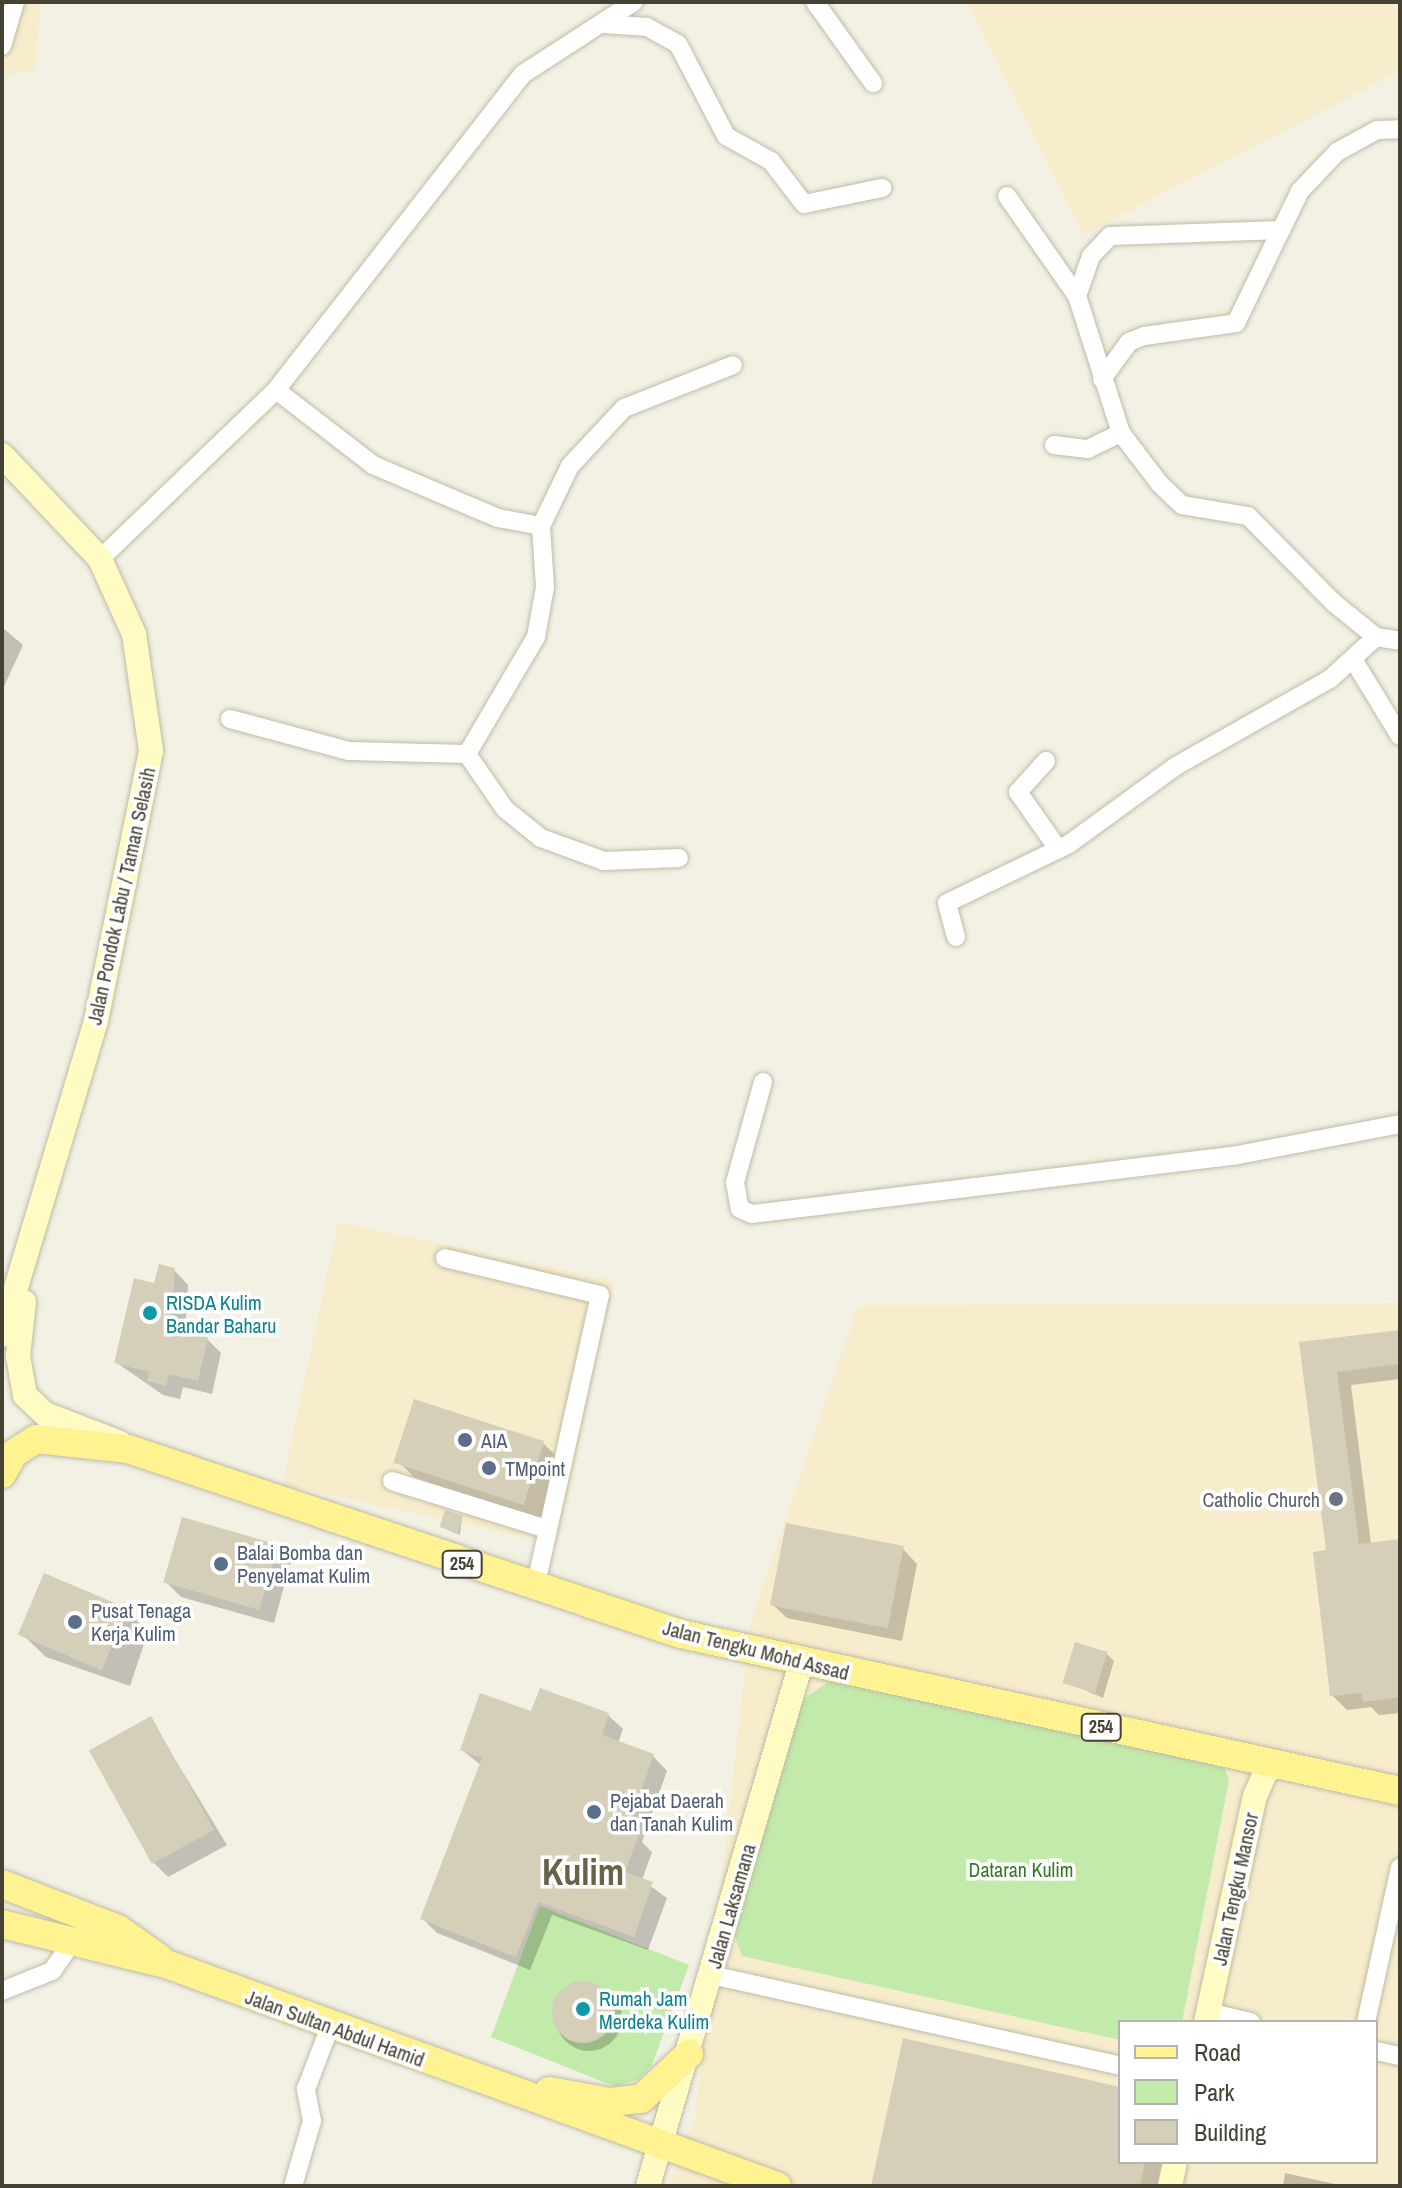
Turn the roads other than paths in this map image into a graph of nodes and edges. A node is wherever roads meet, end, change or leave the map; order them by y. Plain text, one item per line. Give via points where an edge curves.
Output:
1 (15, 2) edge
2 (634, 2) edge
3 (815, 2) edge
4 (604, 24) junction
5 (2, 46) edge
6 (873, 83) dead end
7 (1400, 129) edge
8 (882, 188) dead end
9 (1007, 196) dead end
10 (1281, 230) junction
11 (1077, 296) junction
12 (733, 365) dead end
13 (1102, 379) junction
14 (276, 390) junction
15 (1121, 433) junction
16 (1054, 445) dead end
17 (2, 455) edge
18 (541, 526) junction
19 (100, 559) junction
20 (1376, 637) junction
21 (1400, 641) edge
22 (1354, 661) junction
23 (230, 719) dead end
24 (1400, 736) edge
25 (467, 754) junction
26 (1046, 761) dead end
27 (1058, 849) junction
28 (679, 858) dead end
29 (956, 937) dead end
30 (763, 1082) dead end
31 (1400, 1124) edge
32 (34, 1232) junction
33 (445, 1258) dead end
34 (2, 1335) edge
35 (128, 1449) junction
36 (2, 1474) edge
37 (392, 1481) dead end
38 (547, 1529) junction
39 (535, 1588) junction
40 (801, 1663) junction
41 (1278, 1765) junction
42 (1400, 1791) edge
43 (1400, 1868) edge
44 (2, 1884) edge
45 (1396, 1904) edge
46 (2, 1924) edge
47 (70, 1945) junction
48 (169, 1965) junction
49 (711, 1975) junction
50 (2, 1991) edge
51 (1207, 2017) edge
52 (1233, 2020) edge
53 (1367, 2020) edge
54 (329, 2029) junction
55 (1378, 2051) edge
56 (689, 2054) junction
57 (1400, 2056) edge
58 (1118, 2066) edge
59 (494, 2085) junction
60 (662, 2149) junction
61 (1175, 2164) edge
62 (293, 2186) edge
63 (648, 2186) edge
64 (777, 2186) edge
65 (1170, 2186) edge

1 - 5 street
2 - 4 street
3 - 6 street
4 - 8 street via 647,27 678,44 726,136 771,161 804,204
4 - 14 street via 523,74
7 - 10 street via 1377,130 1337,152 1300,191
9 - 11 street
10 - 11 street via 1110,236 1091,256
10 - 13 street via 1236,323 1129,342
11 - 13 street
12 - 18 street via 624,408 570,466
13 - 15 street
14 - 18 street via 373,465 498,518
14 - 19 street
15 - 16 street via 1088,449
15 - 20 street via 1172,498 1248,516
17 - 19 main road, Jalan Pondok Labu / Taman Selasih
18 - 25 street via 545,587 536,637
19 - 32 main road, Jalan Pondok Labu / Taman Selasih via 141,663 149,778 96,1021
20 - 21 street
20 - 22 street
22 - 24 street
22 - 27 street via 1176,766
23 - 25 street via 349,751
25 - 28 street via 505,809 541,838 604,861
26 - 27 street via 1018,792
27 - 29 street via 947,903
30 - 31 street via 737,1190 740,1209 752,1214 1238,1155
32 - 34 main road
32 - 35 main road, Jalan Tengku Mohd Assad via 18,1356 25,1395 45,1414
33 - 38 street via 600,1295
35 - 36 main road, Jalan Tengku Mohd Assad / 254 via 36,1439 13,1454
35 - 39 main road, Jalan Tengku Mohd Assad / 254
37 - 38 street
38 - 39 street
39 - 40 main road, Jalan Tengku Mohd Assad / 254
40 - 41 main road, Jalan Tengku Mohd Assad / 254
40 - 49 main road, Jalan Laksamana
41 - 42 main road, Jalan Tengku Mohd Assad / 254
41 - 51 main road, Jalan Tengku Mansor via 1259,1782
43 - 45 street
44 - 48 main road via 118,1929
45 - 53 street
46 - 47 main road, Jalan Sultan Abdul Hamid
47 - 48 main road, Jalan Sultan Abdul Hamid
47 - 50 street via 52,1971
48 - 54 main road, Jalan Sultan Abdul Hamid
49 - 56 main road, Jalan Laksamana
49 - 58 street
51 - 52 street
54 - 59 main road, Jalan Sultan Abdul Hamid
54 - 62 street via 306,2089 312,2121
55 - 57 street
56 - 59 main road via 651,2092 626,2103
56 - 60 main road, Jalan Laksamana
59 - 60 main road, Jalan Sultan Abdul Hamid
60 - 63 main road, Jalan Laksamana
60 - 64 main road, Jalan Sultan Abdul Hamid
61 - 65 main road

